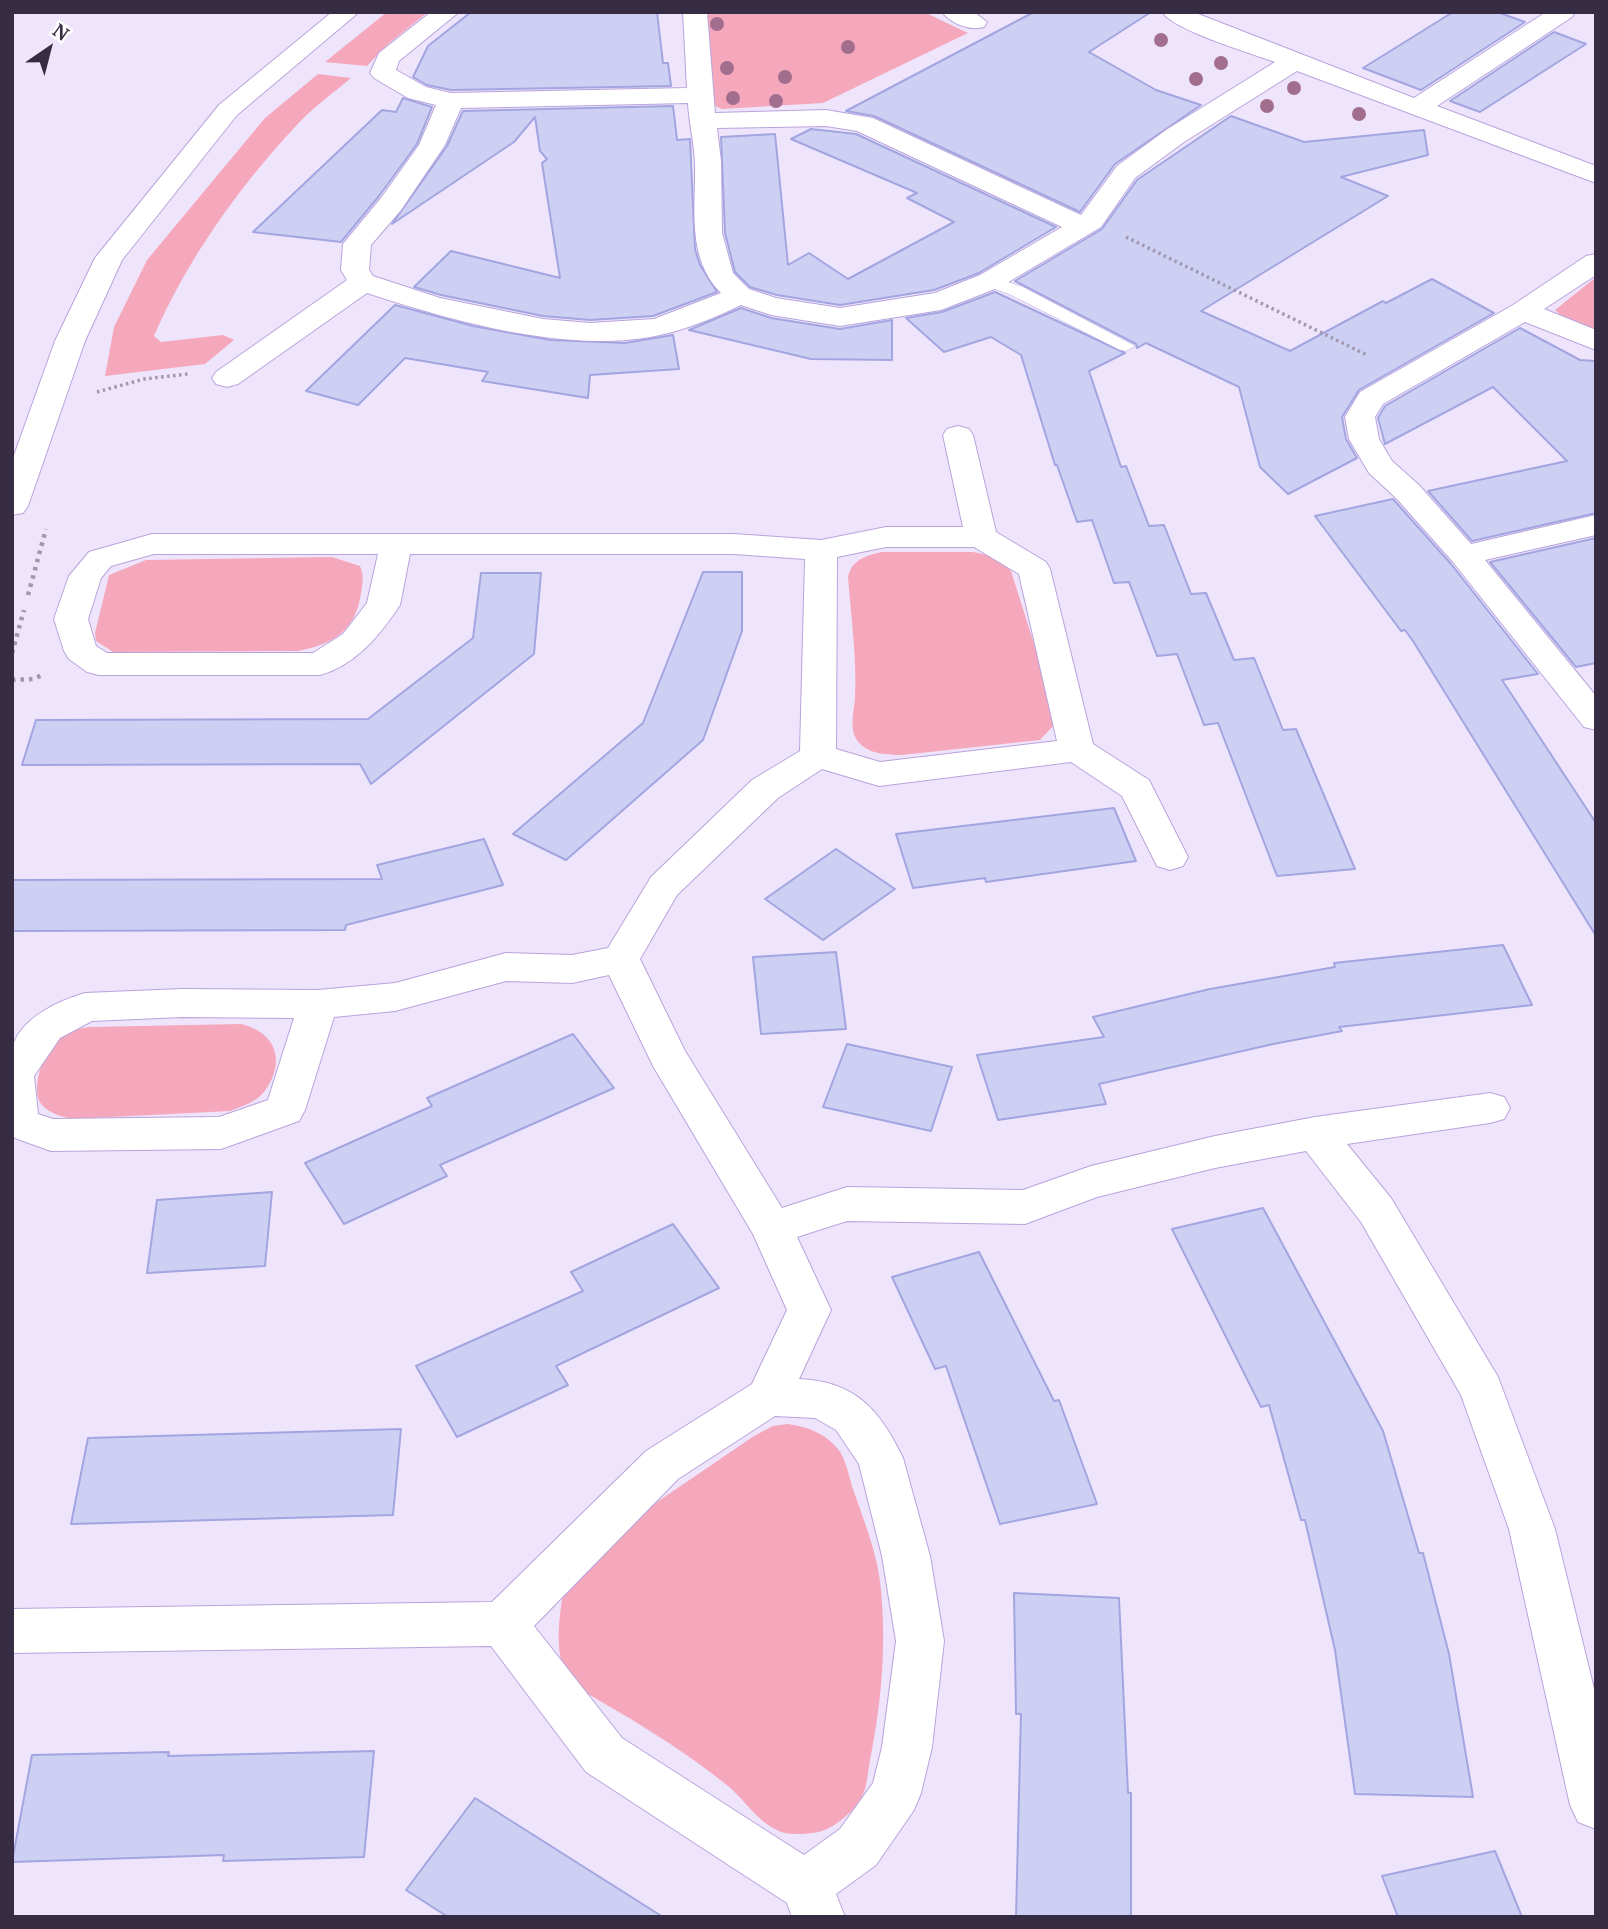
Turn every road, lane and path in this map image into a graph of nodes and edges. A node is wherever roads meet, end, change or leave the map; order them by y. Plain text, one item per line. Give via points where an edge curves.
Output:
1 (347, 12) edge
2 (446, 12) edge
3 (695, 12) edge
4 (1174, 12) edge
5 (1563, 12) edge
6 (1296, 61) junction
7 (451, 101) junction
8 (1419, 106) junction
9 (702, 108) junction
10 (1596, 175) edge
11 (1087, 223) junction
12 (1596, 262) edge
13 (990, 281) junction
14 (363, 282) junction
15 (739, 295) junction
16 (1523, 311) junction
17 (1596, 341) edge
18 (1126, 346) dead end
19 (1410, 377) junction
20 (227, 378) joint
21 (95, 393) dead end
22 (958, 435) dead end
23 (12, 506) edge
24 (48, 525) dead end
25 (1596, 525) edge
26 (981, 537) junction
27 (396, 545) junction
28 (821, 550) junction
29 (1464, 555) junction
30 (12, 653) edge
31 (1596, 719) edge
32 (1077, 750) junction
33 (818, 756) junction
34 (1170, 857) dead end
35 (621, 959) junction
36 (318, 1004) junction
37 (1490, 1108) dead end
38 (1315, 1133) junction
39 (772, 1228) junction
40 (768, 1397) junction
41 (503, 1623) junction
42 (12, 1631) edge
43 (1596, 1805) edge
44 (812, 1901) edge

1 - 23 street via 228,110 108,258 70,341
2 - 7 street via 388,58 383,73 417,93
3 - 9 street
4 - 6 street
5 - 8 street
6 - 8 street
6 - 11 street via 1175,135 1126,172
7 - 9 street
7 - 14 street via 432,145 357,244 355,270
8 - 10 street
9 - 11 street via 864,124
9 - 15 street via 708,233 720,276
11 - 13 street
11 - 19 path via 1263,302
12 - 16 street
13 - 15 street via 941,301 840,317 771,306
13 - 18 lane
14 - 15 street via 433,305 543,328 590,332 657,327
14 - 20 street
16 - 17 street
16 - 19 street
19 - 29 street via 1371,398 1360,417 1364,439 1380,466
20 - 21 path via 204,373 144,379
22 - 26 street
24 - 30 path
25 - 29 street
26 - 28 street via 886,537
26 - 32 street via 1034,569
27 - 27 street via 383,605 355,641 320,664 99,664 81,651 71,620 85,576 100,559 152,544
27 - 28 street via 734,544
28 - 33 street
29 - 31 street
32 - 33 street via 879,775
32 - 34 street via 1136,789
33 - 35 street via 765,789 664,886
35 - 36 street via 572,969 506,967 395,996
35 - 39 street via 667,1056
36 - 36 street via 285,1110 221,1133 51,1135 18,1124 14,1074 46,1028 85,1007
37 - 38 street
38 - 39 street via 1091,1182 1025,1207 847,1204
38 - 43 street via 1376,1210 1482,1390 1532,1529
39 - 40 street via 809,1310
40 - 41 street via 662,1465
40 - 44 street via 821,1399 852,1416 880,1458 906,1556 920,1641 897,1793
41 - 42 street
41 - 44 street via 604,1755

